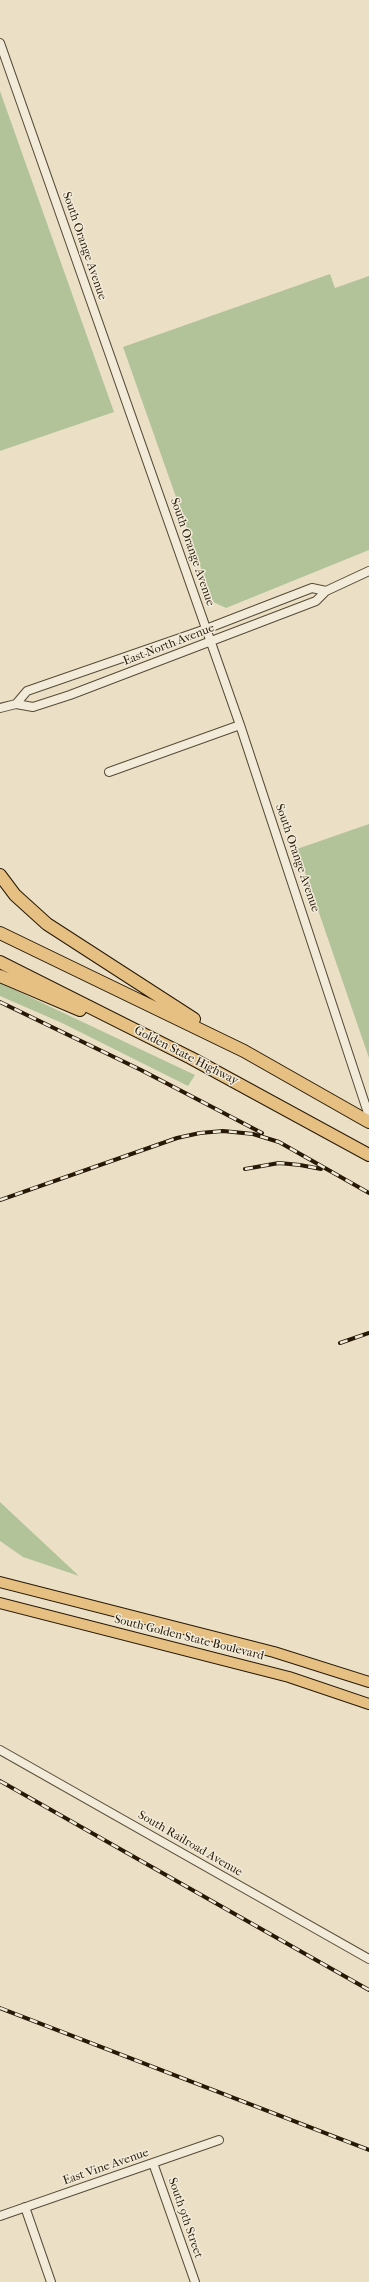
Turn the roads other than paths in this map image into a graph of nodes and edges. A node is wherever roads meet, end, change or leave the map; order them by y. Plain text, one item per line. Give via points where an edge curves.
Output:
1 (0, 43) edge
2 (369, 571) edge
3 (326, 590) junction
4 (206, 628) junction
5 (211, 643) junction
6 (16, 704) junction
7 (0, 708) edge
8 (240, 725) junction
9 (108, 772) dead end
10 (0, 875) edge
11 (0, 933) edge
12 (0, 962) edge
13 (0, 976) edge
14 (244, 1051) junction
15 (191, 1058) junction
16 (369, 1116) edge
17 (369, 1122) edge
18 (369, 1154) edge
19 (0, 1582) edge
20 (0, 1603) edge
21 (369, 1682) edge
22 (369, 1704) edge
23 (0, 1750) edge
24 (369, 1959) edge
25 (219, 2140) dead end
26 (153, 2163) junction
27 (25, 2207) junction
28 (0, 2216) edge
29 (51, 2282) edge
30 (195, 2282) edge

1 - 4 street, South Orange Avenue
2 - 3 street, East North Avenue
3 - 4 street, East North Avenue via 312,588
3 - 5 street, East North Avenue via 316,600
4 - 5 street, South Orange Avenue
4 - 6 street, East North Avenue via 28,691
5 - 6 street, East North Avenue via 33,707
5 - 8 street, South Orange Avenue
6 - 7 street, East North Avenue
8 - 9 street
8 - 16 street, South Orange Avenue
10 - 14 highway via 32,911 64,937
11 - 14 highway
12 - 15 highway, Golden State Highway
13 - 15 highway
14 - 17 highway
15 - 18 highway, Golden State Highway
19 - 21 main road, South Golden State Boulevard via 281,1654
20 - 22 main road, South Golden State Boulevard via 289,1677
23 - 24 street, South Railroad Avenue
25 - 26 street, East Vine Avenue
26 - 27 street, East Vine Avenue
26 - 30 street, South 9th Street
27 - 28 street, East Vine Avenue
27 - 29 street

